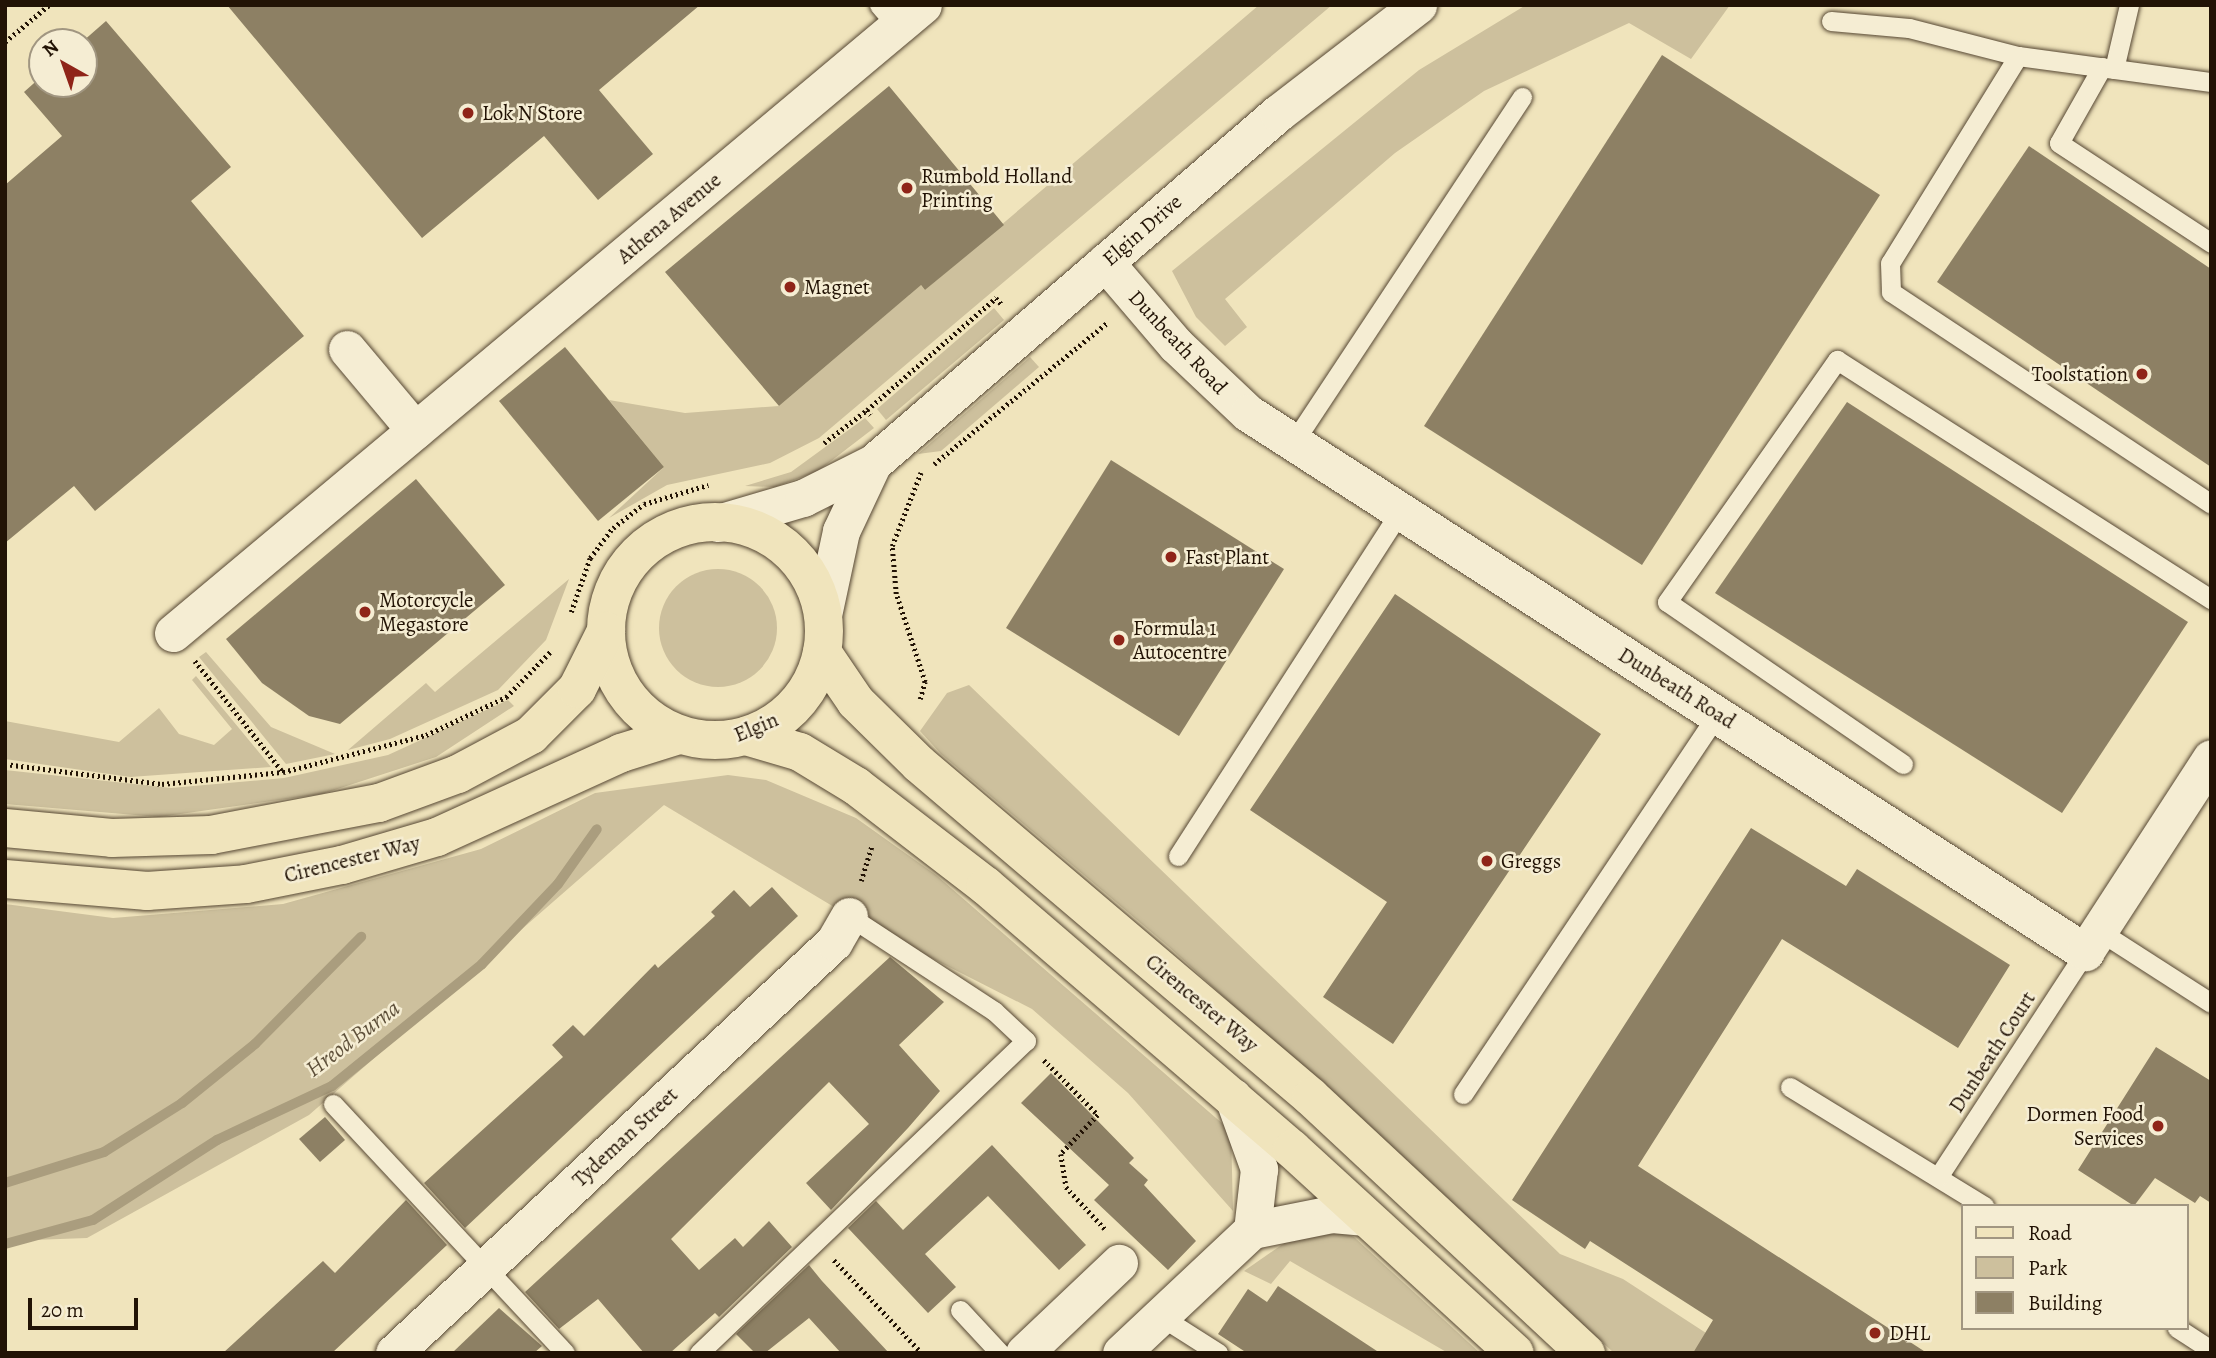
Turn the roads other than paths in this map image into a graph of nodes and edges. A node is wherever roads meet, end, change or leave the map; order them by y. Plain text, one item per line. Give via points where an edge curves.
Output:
1 (1418, 5) edge
2 (2129, 5) edge
3 (900, 12) edge
4 (1831, 21) dead end
5 (2018, 56) junction
6 (2108, 68) junction
7 (2211, 82) edge
8 (1522, 97) dead end
9 (2211, 243) edge
10 (1105, 262) junction
11 (347, 349) dead end
12 (415, 430) junction
13 (1293, 443) junction
14 (884, 453) junction
15 (2211, 504) edge
16 (1398, 514) junction
17 (718, 523) junction
18 (2211, 599) edge
19 (606, 631) junction
20 (173, 634) road end
21 (822, 634) junction
22 (1718, 713) junction
23 (679, 734) junction
24 (746, 736) junction
25 (2211, 758) edge
26 (1903, 764) dead end
27 (5, 828) edge
28 (1178, 856) dead end
29 (5, 879) edge
30 (849, 916) joint
31 (2092, 941) junction
32 (2211, 1003) edge
33 (1790, 1087) dead end
34 (1463, 1094) dead end
35 (1233, 1097) junction
36 (333, 1104) dead end
37 (1938, 1177) junction
38 (1981, 1204) edge
39 (1366, 1217) junction
40 (1252, 1230) junction
41 (1119, 1263) road end
42 (485, 1268) junction
43 (960, 1310) dead end
44 (1160, 1316) junction
45 (2180, 1330) edge
46 (2211, 1350) edge
47 (394, 1353) edge
48 (565, 1353) edge
49 (699, 1353) edge
50 (1000, 1353) edge
51 (1024, 1353) edge
52 (1121, 1353) edge
53 (1218, 1353) edge
54 (1515, 1353) edge
55 (1586, 1353) edge

1 - 10 street, Elgin Drive via 1278,113
2 - 6 lane
3 - 12 street, Athena Avenue
4 - 5 lane via 1909,28
5 - 6 lane
5 - 15 lane via 1890,263 1891,292
6 - 7 lane
6 - 9 lane via 2059,143
8 - 13 lane
10 - 13 street, Dunbeath Road via 1167,352
10 - 14 street, Elgin Drive
11 - 12 street
12 - 20 street, Athena Avenue
13 - 16 street, Dunbeath Road
14 - 17 street, Elgin Drive via 803,498
14 - 21 street, Elgin Drive via 841,531
16 - 22 street, Dunbeath Road
16 - 28 lane
17 - 19 main road, Elgin via 672,531 641,552 613,591
17 - 21 main road, Elgin via 755,530 788,550 814,584
18 - 26 lane via 1837,360 1667,602
19 - 23 main road, Elgin via 625,693 648,718
19 - 27 main road via 578,689 531,735 458,774 379,803 276,827 188,836 112,838
21 - 24 main road, Elgin via 795,705
21 - 55 main road, Cirencester Way via 856,702 919,764 1311,1097
22 - 31 street, Dunbeath Road
22 - 34 lane
23 - 24 main road, Elgin via 716,740
23 - 29 main road, Cirencester Way via 589,766 437,837 342,865 246,884 147,891
24 - 35 main road via 800,751 915,829
25 - 31 street
30 - 42 street, Tydeman Street via 834,942
30 - 49 lane via 994,1011 1026,1041
31 - 32 lane
31 - 37 lane, Dunbeath Court
33 - 37 lane
35 - 39 main road
35 - 40 street via 1259,1170
36 - 42 lane
37 - 38 lane
39 - 40 street via 1332,1214
39 - 54 main road
40 - 44 street
41 - 51 street
42 - 47 street, Tydeman Street
42 - 48 lane
43 - 50 lane
44 - 52 street
44 - 53 lane
45 - 46 lane

